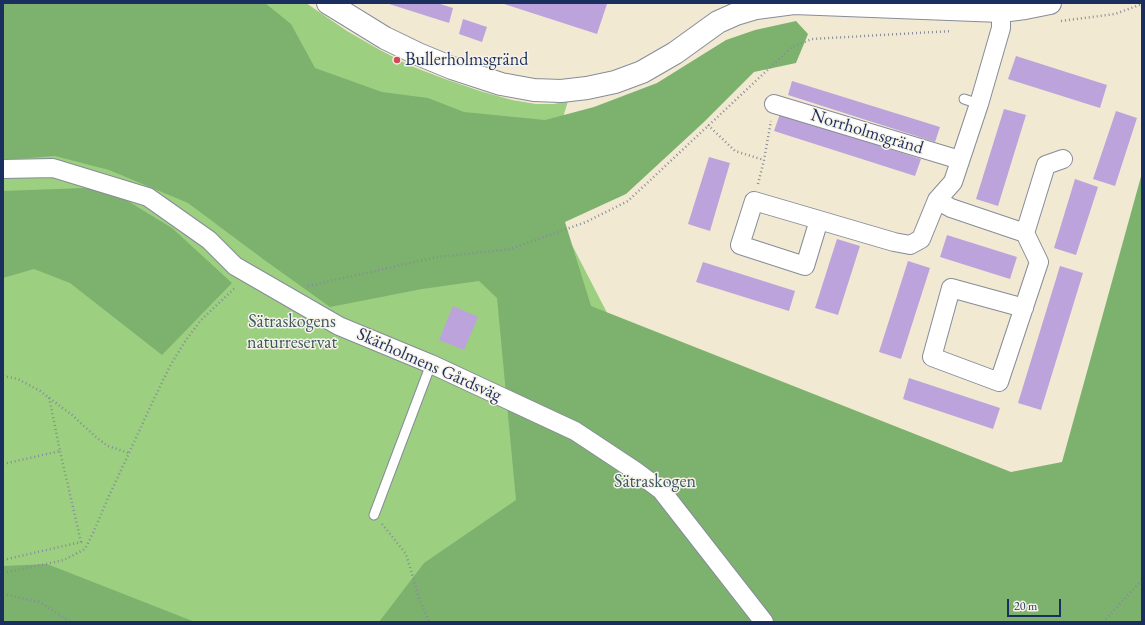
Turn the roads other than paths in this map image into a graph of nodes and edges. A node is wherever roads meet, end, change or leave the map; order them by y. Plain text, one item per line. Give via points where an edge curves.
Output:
1 (340, 6) edge
2 (1001, 11) junction
3 (1052, 12) edge
4 (774, 104) road end
5 (1063, 159) dead end
6 (960, 160) junction
7 (3, 169) edge
8 (937, 200) junction
9 (819, 220) junction
10 (1025, 233) junction
11 (1024, 308) junction
12 (431, 364) junction
13 (374, 515) road end
14 (764, 622) edge

1 - 2 street via 385,38 452,68 500,84 534,90 561,91 608,84 642,72 675,53 718,22 756,8 794,3
2 - 3 street via 1025,8
2 - 6 street via 1001,28 972,101
4 - 6 street, Norrholmsgränd
5 - 10 street via 1046,166
6 - 8 street via 953,182
7 - 12 street, Skärholmens Gårdsväg via 53,168 148,196 209,240 235,266 339,326
8 - 9 street via 921,239 910,245
8 - 10 street via 951,208
9 - 9 street via 754,201 740,246 805,266
10 - 11 street via 1039,262
11 - 11 street via 999,382 932,357 951,288
12 - 13 lane
12 - 14 street, Skärholmens Gårdsväg via 575,431 661,490

